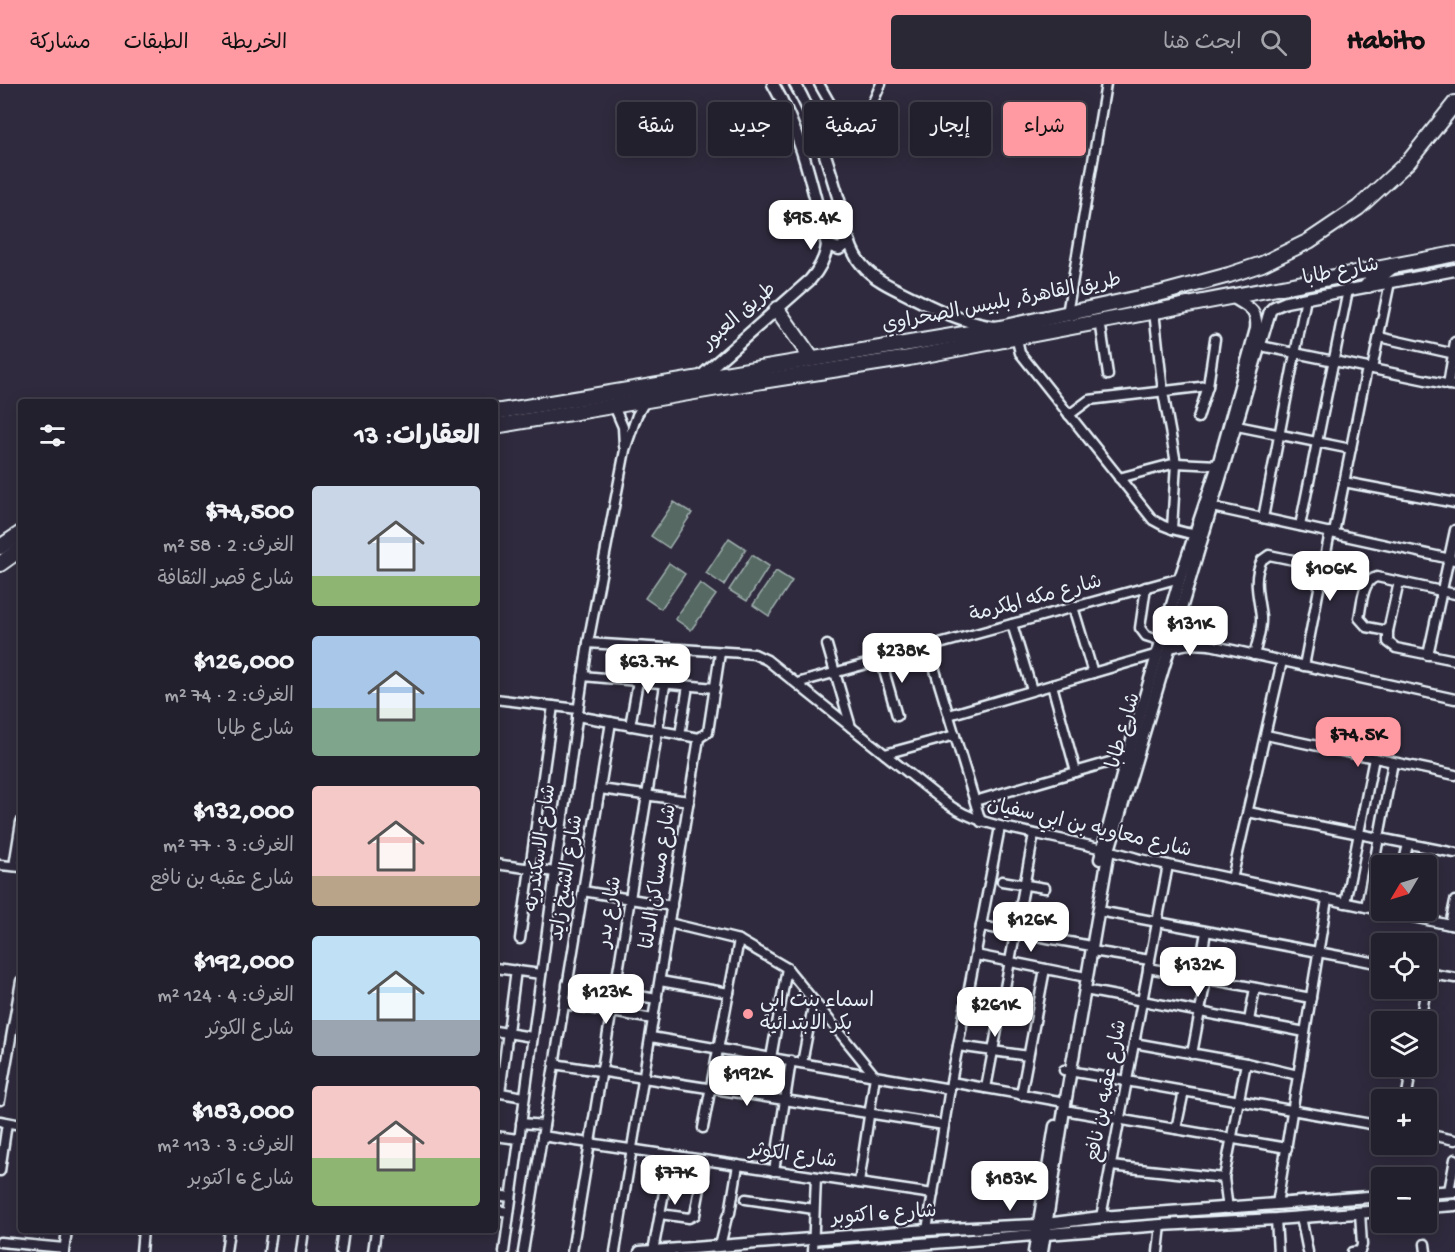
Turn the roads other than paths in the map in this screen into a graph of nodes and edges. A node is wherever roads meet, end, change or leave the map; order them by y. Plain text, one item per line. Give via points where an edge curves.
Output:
1 (773, 84) edge
2 (795, 84) edge
3 (819, 84) edge
4 (881, 84) edge
5 (1106, 84) edge
6 (829, 102) edge
7 (871, 102) edge
8 (804, 103) edge
9 (1455, 103) edge
10 (824, 156) edge
11 (850, 242) junction
12 (827, 245) junction
13 (1455, 254) edge
14 (1393, 265) junction
15 (1455, 270) edge
16 (1390, 282) junction
17 (1368, 285) junction
18 (1348, 290) junction
19 (1233, 297) junction
20 (1306, 298) junction
21 (777, 309) junction
22 (1154, 311) junction
23 (1067, 314) junction
24 (1100, 320) junction
25 (1000, 328) junction
26 (1260, 331) junction
27 (1016, 336) junction
28 (1379, 337) junction
29 (1215, 339) dead end
30 (1455, 342) edge
31 (1261, 346) junction
32 (1295, 353) junction
33 (1454, 354) edge
34 (812, 359) junction
35 (1332, 361) junction
36 (1370, 368) junction
37 (1108, 375) dead end
38 (699, 378) junction
39 (1208, 386) junction
40 (1451, 386) edge
41 (1163, 392) junction
42 (646, 400) junction
43 (614, 406) junction
44 (498, 412) edge
45 (1069, 415) junction
46 (1198, 418) dead end
47 (498, 425) edge
48 (1237, 426) junction
49 (1279, 435) junction
50 (1316, 442) junction
51 (1351, 449) junction
52 (625, 450) junction
53 (1176, 463) junction
54 (1218, 465) junction
55 (1119, 478) junction
56 (1344, 482) junction
57 (1455, 503) edge
58 (1212, 507) junction
59 (1263, 518) junction
60 (1300, 526) junction
61 (1172, 529) junction
62 (1455, 530) edge
63 (1332, 533) junction
64 (18, 535) edge
65 (1198, 535) junction
66 (0, 547) edge
67 (18, 551) edge
68 (1452, 559) edge
69 (0, 564) edge
70 (1323, 566) junction
71 (1180, 578) junction
72 (1399, 582) junction
73 (1146, 587) junction
74 (1442, 591) junction
75 (1455, 594) edge
76 (1073, 607) junction
77 (1178, 616) junction
78 (1012, 624) junction
79 (1388, 631) junction
80 (588, 643) junction
81 (1165, 644) junction
82 (828, 645) dead end
83 (1210, 645) junction
84 (928, 647) junction
85 (671, 649) junction
86 (720, 652) junction
87 (1158, 654) junction
88 (1254, 655) junction
89 (1428, 656) junction
90 (881, 660) junction
91 (1455, 660) edge
92 (1282, 661) junction
93 (1304, 666) junction
94 (835, 672) junction
95 (1093, 673) junction
96 (583, 676) junction
97 (638, 681) junction
98 (797, 683) junction
99 (665, 684) junction
100 (1052, 685) junction
101 (688, 686) junction
102 (715, 688) junction
103 (1032, 690) junction
104 (498, 699) edge
105 (1455, 699) edge
106 (553, 706) junction
107 (577, 712) junction
108 (949, 715) junction
109 (897, 716) dead end
110 (610, 722) junction
111 (630, 726) junction
112 (851, 727) junction
113 (657, 731) junction
114 (680, 735) junction
115 (955, 735) junction
116 (1266, 735) junction
117 (699, 738) junction
118 (885, 754) junction
119 (1127, 757) junction
120 (1374, 758) junction
121 (1393, 762) junction
122 (1076, 772) junction
123 (1455, 776) edge
124 (600, 789) junction
125 (647, 795) junction
126 (689, 801) junction
127 (975, 801) junction
128 (1248, 812) junction
129 (981, 822) junction
130 (1000, 826) junction
131 (1034, 834) junction
132 (1358, 834) junction
133 (1379, 838) junction
134 (1408, 844) junction
135 (1105, 849) junction
136 (1455, 854) edge
137 (1406, 855) edge
138 (498, 864) edge
139 (0, 865) edge
140 (1168, 865) junction
141 (18, 866) edge
142 (529, 869) junction
143 (555, 872) junction
144 (1232, 879) junction
145 (1002, 881) dead end
146 (1024, 885) junction
147 (1045, 888) dead end
148 (583, 891) junction
149 (630, 899) junction
150 (1327, 899) junction
151 (1455, 901) edge
152 (1345, 903) junction
153 (672, 906) junction
154 (1366, 907) junction
155 (1371, 908) edge
156 (1099, 911) junction
157 (1431, 921) edge
158 (1157, 922) junction
159 (669, 924) junction
160 (981, 926) junction
161 (1452, 926) edge
162 (1015, 932) junction
163 (1206, 932) junction
164 (520, 939) dead end
165 (739, 940) junction
166 (1089, 948) junction
167 (1318, 952) junction
168 (976, 955) junction
169 (1010, 962) junction
170 (1371, 962) edge
171 (1149, 964) junction
172 (498, 968) edge
173 (787, 968) junction
174 (1045, 969) junction
175 (516, 970) junction
176 (541, 974) junction
177 (1437, 975) edge
178 (1081, 976) junction
179 (1202, 978) junction
180 (1455, 978) edge
181 (660, 981) junction
182 (567, 984) junction
183 (1255, 988) junction
184 (1085, 990) junction
185 (614, 992) junction
186 (729, 993) junction
187 (1311, 998) junction
188 (657, 999) junction
189 (1142, 1000) junction
190 (814, 1001) junction
191 (564, 1004) junction
192 (18, 1005) edge
193 (1200, 1011) junction
194 (611, 1012) junction
195 (653, 1019) junction
196 (1249, 1021) junction
197 (498, 1032) edge
198 (1305, 1032) junction
199 (508, 1033) junction
200 (532, 1037) junction
201 (651, 1037) junction
202 (1134, 1043) junction
203 (958, 1046) junction
204 (718, 1048) junction
205 (993, 1051) junction
206 (1192, 1054) junction
207 (1028, 1056) junction
208 (771, 1058) junction
209 (790, 1061) junction
210 (554, 1064) junction
211 (802, 1064) junction
212 (1246, 1064) junction
213 (601, 1071) junction
214 (1067, 1071) junction
215 (1298, 1075) junction
216 (875, 1076) junction
217 (643, 1078) junction
218 (1126, 1081) junction
219 (950, 1086) junction
220 (498, 1087) edge
221 (711, 1088) junction
222 (986, 1089) junction
223 (1184, 1091) junction
224 (498, 1092) edge
225 (1021, 1095) junction
226 (524, 1097) junction
227 (0, 1100) edge
228 (785, 1100) junction
229 (1239, 1101) junction
230 (1061, 1106) junction
231 (1293, 1111) junction
232 (870, 1113) junction
233 (1119, 1120) junction
234 (4, 1122) edge
235 (521, 1123) junction
236 (1371, 1124) edge
237 (544, 1125) junction
238 (944, 1125) junction
239 (703, 1128) dead end
240 (1176, 1129) junction
241 (498, 1136) edge
242 (542, 1136) junction
243 (1437, 1136) edge
244 (1232, 1138) junction
245 (518, 1139) junction
246 (1455, 1140) edge
247 (590, 1143) junction
248 (1287, 1148) junction
249 (632, 1150) junction
250 (671, 1155) junction
251 (1455, 1159) edge
252 (705, 1161) junction
253 (738, 1165) junction
254 (1111, 1166) junction
255 (0, 1171) edge
256 (774, 1171) junction
257 (816, 1177) junction
258 (1224, 1178) junction
259 (859, 1183) junction
260 (1452, 1191) edge
261 (1437, 1192) edge
262 (933, 1194) junction
263 (498, 1195) edge
264 (511, 1197) junction
265 (1371, 1197) edge
266 (746, 1199) dead end
267 (1277, 1204) junction
268 (1455, 1205) edge
269 (1437, 1206) edge
270 (814, 1209) junction
271 (1228, 1209) junction
272 (498, 1210) edge
273 (1189, 1211) junction
274 (509, 1212) junction
275 (1360, 1212) junction
276 (1371, 1212) edge
277 (660, 1214) junction
278 (1101, 1217) junction
279 (1301, 1217) junction
280 (1276, 1219) junction
281 (1189, 1224) junction
282 (1161, 1225) junction
283 (927, 1230) junction
284 (1042, 1230) junction
285 (67, 1233) edge
286 (143, 1233) edge
287 (229, 1233) edge
288 (272, 1233) edge
289 (304, 1233) edge
290 (344, 1233) edge
291 (376, 1233) edge
292 (813, 1238) junction
293 (0, 1242) edge
294 (720, 1246) junction
295 (64, 1250) edge
296 (652, 1251) edge
297 (141, 1252) edge
298 (226, 1252) edge
299 (269, 1252) edge
300 (301, 1252) edge
301 (341, 1252) edge
302 (373, 1252) edge
303 (504, 1252) edge
304 (523, 1252) edge
305 (572, 1252) edge
306 (615, 1252) edge
307 (640, 1252) edge
308 (813, 1252) edge
309 (819, 1252) edge
310 (1034, 1252) edge
311 (1042, 1252) edge
312 (1158, 1252) edge
313 (1278, 1252) edge
314 (1308, 1252) edge
315 (1352, 1252) edge

1 - 12 street via 802,145
2 - 8 street
3 - 6 street
4 - 7 street
5 - 23 street
9 - 23 highway, طريق القاهرة, بلبيس الصحراوي via 1424,145 1386,184 1309,241 1262,264 1215,280
10 - 11 street
11 - 12 street via 839,249
11 - 25 street via 861,264 879,280 951,316
12 - 21 street, طريق العبور via 815,275
13 - 14 highway, طريق القاهرة, بلبيس الصحراوي
14 - 17 highway
14 - 19 highway, طريق القاهرة, بلبيس الصحراوي
15 - 16 street, شارع طابا
16 - 17 street, شارع طابا
16 - 28 street
17 - 18 street, شارع طابا
18 - 20 street, شارع طابا
18 - 35 street
19 - 22 highway, طريق القاهرة, بلبيس الصحراوي
19 - 26 street via 1256,315
20 - 26 street, شارع طابا via 1274,307
20 - 32 street
21 - 34 highway
21 - 38 street, طريق العبور
22 - 24 highway, طريق القاهرة, بلبيس الصحراوي
22 - 41 street
23 - 25 highway, طريق القاهرة, بلبيس الصحراوي
24 - 27 highway, طريق القاهرة, بلبيس الصحراوي
24 - 37 street
25 - 34 highway, طريق القاهرة, بلبيس الصحراوي
26 - 31 street, شارع طابا
26 - 54 street, شارع طابا
27 - 42 highway, طريق القاهرة, بلبيس الصحراوي via 909,358
27 - 45 street via 1020,353
28 - 33 street
28 - 36 street
29 - 39 street
30 - 33 street
31 - 32 street
31 - 48 street, شارع طابا
32 - 35 street
32 - 49 street
33 - 40 street
34 - 38 highway, طريق القاهرة, بلبيس الصحراوي
35 - 36 street
35 - 50 street
36 - 40 street
36 - 51 street
38 - 44 highway, طريق القاهرة, بلبيس الصحراوي
39 - 41 street
39 - 46 street
41 - 45 street via 1089,400
41 - 53 street
42 - 43 highway, طريق القاهرة, بلبيس الصحراوي
42 - 52 street, شارع الاسكندريه
43 - 47 highway, طريق القاهرة, بلبيس الصحراوي
43 - 52 street, شارع الاسكندريه via 623,427
45 - 55 street
48 - 49 street
48 - 58 street, شارع طابا
49 - 50 street
49 - 59 street
50 - 51 street
50 - 60 street
51 - 56 street
52 - 80 street, شارع الاسكندريه
53 - 54 street
53 - 55 street
53 - 61 street
54 - 65 street, شارع طابا
55 - 61 street via 1153,520
56 - 57 street
56 - 63 street
58 - 59 street
58 - 65 street, شارع طابا
59 - 60 street
60 - 63 street
61 - 65 street
62 - 68 street
63 - 68 street
63 - 70 street
64 - 66 highway
65 - 71 street, شارع طابا
65 - 77 street, شارع طابا
67 - 69 highway
68 - 74 street
70 - 88 street via 1269,555 1262,560 1257,598 1260,627
70 - 93 street
71 - 73 street, شارع مكه المكرمة
71 - 81 street, شارع طابا
72 - 74 street
72 - 79 street
72 - 79 street via 1374,577 1367,583 1359,618 1367,627
73 - 76 street, شارع مكه المكرمة
73 - 81 street via 1140,628 1146,636
74 - 75 street
74 - 89 street
76 - 78 street, شارع مكه المكرمة
76 - 95 street
77 - 81 street, شارع طابا
77 - 83 street
78 - 84 street, شارع مكه المكرمة
78 - 103 street
79 - 89 street via 1391,646
80 - 85 street, شارع معاويه بن ابي سفيان
80 - 96 street, شارع الاسكندريه
81 - 83 street
81 - 87 street, شارع طابا
81 - 135 street, شارع طابا
82 - 94 street
83 - 88 street
84 - 90 street, شارع مكه المكرمة
84 - 108 street
85 - 86 street, شارع معاويه بن ابي سفيان
85 - 99 street, شارع بدر
86 - 98 street, شارع معاويه بن ابي سفيان via 754,654
86 - 102 street, شارع مساكن الدلتا
87 - 95 street
87 - 119 street, شارع طابا
88 - 92 street
89 - 91 street
90 - 94 street, شارع مكه المكرمة
90 - 109 street
92 - 93 street
92 - 116 street
93 - 105 street
94 - 98 street, شارع مكه المكرمة
94 - 112 street
95 - 100 street
96 - 97 street
96 - 107 street, شارع الاسكندريه
97 - 99 street
97 - 111 street
98 - 112 street, شارع معاويه بن ابي سفيان
99 - 101 street
99 - 113 street, شارع بدر
100 - 103 street
100 - 122 street
101 - 102 street
101 - 114 street
102 - 117 street, شارع مساكن الدلتا via 708,732
103 - 108 street
104 - 106 street
106 - 107 street
106 - 142 street
107 - 110 street
107 - 143 street, شارع الاسكندريه
108 - 115 street
110 - 111 street
110 - 124 street, شارع الشيخ زايد
111 - 113 street
112 - 118 street, شارع معاويه بن ابي سفيان
113 - 114 street
113 - 125 street, شارع بدر
114 - 117 street
115 - 118 street
115 - 127 street
116 - 120 street
116 - 128 street
117 - 126 street, شارع مساكن الدلتا
118 - 129 street, شارع معاويه بن ابي سفيان via 946,804
119 - 122 street
119 - 135 street, شارع طابا
120 - 121 street
120 - 132 street
121 - 123 street
121 - 133 street
122 - 127 street
124 - 125 street
124 - 148 street, شارع الشيخ زايد
125 - 126 street
125 - 149 street, شارع بدر
126 - 153 street, شارع مساكن الدلتا
127 - 129 street
128 - 132 street
128 - 144 street
129 - 130 street, شارع معاويه بن ابي سفيان
130 - 131 street, شارع معاويه بن ابي سفيان
130 - 160 street
131 - 135 street, شارع معاويه بن ابي سفيان
131 - 146 street
132 - 133 street
132 - 152 street
133 - 134 street
133 - 154 street
134 - 136 street
134 - 137 street
135 - 140 street, شارع معاويه بن ابي سفيان
135 - 156 street, شارع طابا
135 - 166 street, شارع طابا
138 - 142 street
139 - 141 street
140 - 144 street, شارع معاويه بن ابي سفيان
140 - 158 street, شارع عقبه بن نافع
142 - 143 street
142 - 164 street
143 - 176 street, شارع الاسكندريه
144 - 150 street, شارع معاويه بن ابي سفيان
145 - 146 street
146 - 147 street
146 - 162 street
148 - 149 street
148 - 182 street, شارع الشيخ زايد
149 - 153 street
149 - 185 street, شارع بدر
150 - 152 street, شارع معاويه بن ابي سفيان
150 - 167 street
151 - 161 street
152 - 154 street, شارع معاويه بن ابي سفيان
153 - 159 street, شارع مساكن الدلتا
154 - 155 street, شارع معاويه بن ابي سفيان
156 - 158 street
156 - 166 street, شارع طابا
157 - 161 street, شارع معاويه بن ابي سفيان
158 - 163 street
158 - 171 street, شارع عقبه بن نافع
159 - 165 street
159 - 181 street, شارع مساكن الدلتا
160 - 162 street
160 - 168 street
162 - 166 street
162 - 169 street
163 - 167 street
163 - 179 street
165 - 173 street
165 - 186 street
166 - 171 street
166 - 178 street, شارع طابا
166 - 184 street, شارع طابا
167 - 170 street
167 - 187 street
168 - 169 street
168 - 203 street
169 - 174 street
169 - 205 street
171 - 179 street
171 - 189 street, شارع عقبه بن نافع
172 - 175 street
173 - 190 street
173 - 208 street
174 - 178 street
174 - 207 street
175 - 176 street
175 - 199 street
176 - 200 street, شارع الاسكندريه
177 - 180 street
178 - 214 street, شارع طابا
179 - 183 street
179 - 193 street
181 - 186 street
181 - 188 street, شارع مساكن الدلتا
182 - 185 street
182 - 191 street, شارع الشيخ زايد
183 - 187 street
183 - 196 street
184 - 189 street
184 - 214 street, شارع طابا
185 - 188 street
185 - 194 street, شارع بدر
186 - 204 street
187 - 198 street
188 - 195 street, شارع مساكن الدلتا
189 - 193 street
189 - 202 street, شارع عقبه بن نافع
190 - 211 street
190 - 216 street
191 - 194 street
191 - 210 street, شارع الشيخ زايد
192 - 227 street
193 - 196 street
193 - 206 street
194 - 195 street
194 - 213 street, شارع بدر
195 - 201 street, شارع مساكن الدلتا
196 - 198 street
197 - 199 street
198 - 215 street
199 - 200 street
199 - 220 street
200 - 226 street, شارع الاسكندريه
201 - 204 street
201 - 217 street, شارع مساكن الدلتا
202 - 206 street
202 - 218 street, شارع عقبه بن نافع
203 - 205 street
203 - 219 street
204 - 208 street
204 - 221 street
205 - 207 street
205 - 222 street
206 - 212 street
207 - 225 street
208 - 209 street
209 - 211 street
209 - 228 street
210 - 213 street
210 - 237 street, شارع الشيخ زايد
211 - 216 street
212 - 215 street
212 - 229 street
213 - 217 street
213 - 247 street, شارع بدر
214 - 218 street
214 - 230 street, شارع طابا
215 - 231 street
216 - 219 street
216 - 232 street
217 - 221 street
217 - 249 street, شارع مساكن الدلتا
218 - 223 street
218 - 233 street, شارع عقبه بن نافع
219 - 222 street
219 - 238 street
221 - 228 street
221 - 239 street
222 - 225 street
223 - 229 street
223 - 240 street
224 - 226 street
225 - 230 street
226 - 235 street, شارع الاسكندريه
228 - 232 street
228 - 256 street
229 - 231 street
229 - 244 street
230 - 233 street
230 - 284 street, شارع طابا
231 - 236 street
231 - 248 street
232 - 238 street
232 - 259 street
233 - 240 street
233 - 254 street, شارع عقبه بن نافع
234 - 255 street
235 - 237 street
235 - 245 street, شارع الاسكندريه
237 - 242 street, شارع الشيخ زايد
238 - 262 street
240 - 244 street
241 - 245 street
242 - 247 street, شارع الكوثر
242 - 304 street, شارع الشيخ زايد
243 - 246 street
244 - 248 street
244 - 258 street
245 - 264 street, شارع الاسكندريه
247 - 249 street, شارع الكوثر
247 - 305 street, شارع بدر
248 - 267 street
249 - 250 street, شارع الكوثر
249 - 306 street, شارع مساكن الدلتا
250 - 252 street, شارع الكوثر
250 - 277 street
251 - 260 street
252 - 253 street, شارع الكوثر
252 - 277 street via 695,1215 690,1218
253 - 256 street, شارع الكوثر
253 - 294 street
254 - 258 street
254 - 278 street, شارع عقبه بن نافع
256 - 257 street, شارع الكوثر
257 - 259 street, شارع الكوثر
257 - 270 street
258 - 271 street
259 - 262 street, شارع الكوثر
260 - 261 street
262 - 283 street
263 - 264 street
264 - 274 street, شارع الاسكندريه
265 - 267 street, شارع 6 اكتوبر
266 - 270 street
267 - 271 street, شارع 6 اكتوبر
268 - 269 street
270 - 292 street
271 - 273 street, شارع 6 اكتوبر
272 - 274 street
273 - 278 street, شارع 6 اكتوبر
273 - 281 street
274 - 303 street, شارع الاسكندريه
275 - 276 street, شارع 6 اكتوبر
275 - 279 street, شارع 6 اكتوبر
275 - 315 street via 1362,1245 1360,1251
277 - 296 street
278 - 284 street, شارع 6 اكتوبر
279 - 280 street, شارع 6 اكتوبر
279 - 314 street
280 - 281 street, شارع 6 اكتوبر
280 - 313 street
281 - 282 street, شارع 6 اكتوبر
282 - 284 street, شارع 6 اكتوبر
282 - 312 street
283 - 284 street, شارع 6 اكتوبر
283 - 292 street, شارع 6 اكتوبر
284 - 309 street, شارع 6 اكتوبر
284 - 310 street, شارع طابا
284 - 311 street, شارع طابا
285 - 295 street
286 - 297 street
287 - 298 street
288 - 299 street
289 - 300 street
290 - 301 street
291 - 302 street
292 - 294 street, شارع 6 اكتوبر
292 - 308 street
293 - 295 street
294 - 296 street, شارع 6 اكتوبر
296 - 307 street, شارع 6 اكتوبر

